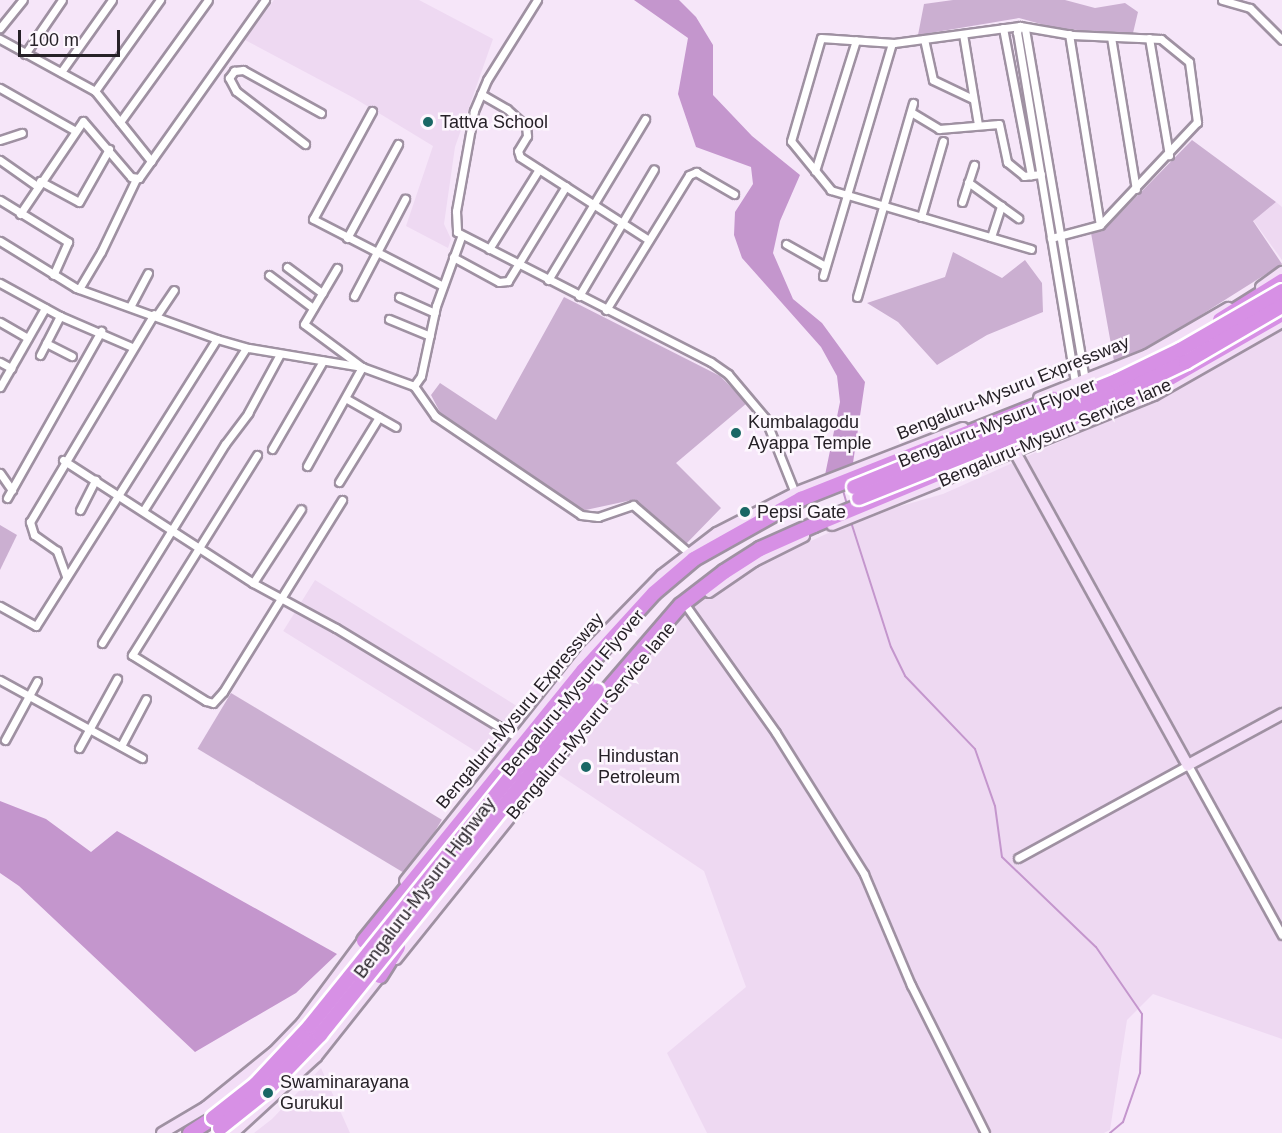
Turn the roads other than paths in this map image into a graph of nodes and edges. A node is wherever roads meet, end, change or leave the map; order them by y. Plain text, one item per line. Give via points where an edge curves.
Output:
1 (22, 0) edge
2 (62, 0) edge
3 (112, 0) edge
4 (160, 0) edge
5 (208, 0) edge
6 (265, 0) edge
7 (537, 0) edge
8 (1222, 0) edge
9 (1020, 26) junction
10 (0, 28) edge
11 (1003, 28) junction
12 (963, 34) junction
13 (1069, 34) junction
14 (1112, 37) junction
15 (1149, 38) junction
16 (0, 39) edge
17 (924, 39) junction
18 (856, 40) junction
19 (1282, 40) edge
20 (892, 42) junction
21 (25, 54) junction
22 (61, 72) junction
23 (0, 88) edge
24 (95, 91) junction
25 (481, 94) junction
26 (973, 99) junction
27 (913, 103) dead end
28 (372, 111) dead end
29 (911, 112) junction
30 (321, 113) dead end
31 (645, 119) dead end
32 (120, 122) junction
33 (978, 126) junction
34 (74, 130) junction
35 (22, 133) dead end
36 (0, 140) edge
37 (943, 141) dead end
38 (305, 144) dead end
39 (398, 144) dead end
40 (109, 149) junction
41 (1169, 155) junction
42 (0, 160) edge
43 (151, 161) junction
44 (974, 165) dead end
45 (539, 169) junction
46 (654, 169) dead end
47 (815, 171) junction
48 (1041, 174) junction
49 (1031, 175) junction
50 (136, 179) junction
51 (968, 182) junction
52 (39, 183) junction
53 (566, 186) junction
54 (1136, 189) junction
55 (734, 194) dead end
56 (847, 195) junction
57 (405, 199) dead end
58 (0, 200) edge
59 (962, 202) dead end
60 (594, 204) junction
61 (883, 206) junction
62 (1001, 206) junction
63 (20, 214) junction
64 (921, 217) junction
65 (1018, 218) dead end
66 (622, 223) junction
67 (1100, 225) junction
68 (461, 237) junction
69 (991, 237) junction
70 (1061, 237) junction
71 (347, 238) junction
72 (1051, 238) junction
73 (649, 240) junction
74 (0, 242) edge
75 (786, 244) dead end
76 (489, 249) junction
77 (1031, 249) dead end
78 (377, 253) junction
79 (453, 257) junction
80 (518, 264) junction
81 (825, 266) junction
82 (287, 267) dead end
83 (337, 268) dead end
84 (1282, 272) edge
85 (148, 273) dead end
86 (53, 275) junction
87 (269, 275) dead end
88 (822, 276) dead end
89 (548, 280) junction
90 (1282, 281) edge
91 (0, 283) edge
92 (442, 286) junction
93 (79, 289) junction
94 (174, 290) dead end
95 (1282, 291) edge
96 (322, 293) junction
97 (354, 296) dead end
98 (579, 296) junction
99 (399, 297) dead end
100 (857, 297) dead end
101 (131, 305) junction
102 (1282, 306) edge
103 (45, 308) junction
104 (313, 308) junction
105 (606, 309) junction
106 (1229, 311) junction
107 (435, 313) junction
108 (1282, 314) edge
109 (155, 315) junction
110 (60, 316) junction
111 (389, 319) dead end
112 (0, 322) edge
113 (1282, 322) edge
114 (101, 331) junction
115 (430, 336) junction
116 (28, 338) junction
117 (217, 339) junction
118 (1247, 339) junction
119 (46, 343) junction
120 (132, 347) junction
121 (246, 348) junction
122 (280, 354) junction
123 (40, 355) dead end
124 (72, 356) dead end
125 (323, 361) junction
126 (0, 362) edge
127 (362, 367) junction
128 (11, 368) junction
129 (1080, 381) junction
130 (414, 386) junction
131 (0, 387) edge
132 (347, 399) junction
133 (379, 417) junction
134 (998, 417) junction
135 (396, 427) dead end
136 (1012, 448) junction
137 (272, 449) dead end
138 (257, 455) dead end
139 (63, 460) junction
140 (307, 466) dead end
141 (0, 473) edge
142 (95, 480) junction
143 (842, 481) junction
144 (339, 482) dead end
145 (12, 490) junction
146 (795, 493) junction
147 (118, 494) junction
148 (7, 498) dead end
149 (342, 500) dead end
150 (301, 509) dead end
151 (80, 510) dead end
152 (143, 511) junction
153 (173, 530) junction
154 (199, 546) junction
155 (689, 553) junction
156 (66, 576) junction
157 (253, 583) junction
158 (281, 599) junction
159 (686, 605) junction
160 (0, 606) edge
161 (102, 643) dead end
162 (117, 679) dead end
163 (0, 680) edge
164 (37, 681) dead end
165 (29, 696) junction
166 (146, 699) dead end
167 (1282, 714) edge
168 (90, 729) junction
169 (519, 739) junction
170 (5, 740) dead end
171 (121, 746) junction
172 (79, 748) dead end
173 (142, 758) dead end
174 (1188, 765) junction
175 (1018, 858) dead end
176 (1282, 935) edge
177 (364, 941) junction
178 (380, 976) joint
179 (230, 1089) junction
180 (255, 1113) junction
181 (220, 1128) edge
182 (162, 1133) edge
183 (190, 1133) edge
184 (985, 1133) edge

1 - 10 street
2 - 21 street
3 - 22 street
4 - 24 street
5 - 32 street
6 - 43 street
7 - 25 street
8 - 19 street via 1250,8
9 - 11 street
9 - 13 street
9 - 48 street via 1017,32
9 - 70 street via 1024,29
11 - 12 street
11 - 49 street
12 - 17 street
12 - 26 street
13 - 14 street
13 - 67 street
14 - 15 street
14 - 54 street
15 - 41 street
15 - 41 street via 1161,39 1189,62 1197,122
16 - 21 street
17 - 20 street
17 - 26 street via 933,80
18 - 20 street
18 - 47 street
18 - 47 street via 821,38 791,141
20 - 56 street
21 - 22 street
22 - 24 street
23 - 34 street
24 - 32 street
25 - 45 street via 526,126 527,136 518,154
25 - 68 street via 474,111 454,222
26 - 33 street
27 - 29 street
28 - 71 street via 314,215 315,222
29 - 33 street via 939,129
29 - 61 street
30 - 38 street via 243,70 234,71 229,78 237,91
31 - 60 street
32 - 43 street
33 - 49 street via 999,124 1007,162 1024,176
34 - 40 street via 86,122
34 - 52 street
35 - 36 street
37 - 64 street
39 - 71 street
40 - 50 street
40 - 52 street via 79,202
41 - 54 street
42 - 52 street
43 - 50 street
44 - 51 street
45 - 53 street
45 - 76 street
46 - 66 street
47 - 56 street via 831,190
48 - 49 street
48 - 72 street
50 - 93 street
51 - 59 street
51 - 62 street
52 - 63 street
53 - 60 street
53 - 80 street
54 - 67 street
55 - 73 street via 691,172
56 - 61 street
56 - 81 street
57 - 78 street
58 - 63 street
60 - 66 street
60 - 89 street
61 - 64 street
61 - 100 street
62 - 65 street
62 - 69 street
63 - 86 street via 68,242
64 - 69 street
66 - 73 street
66 - 98 street
67 - 70 street
68 - 76 street
68 - 79 street
69 - 77 street
70 - 72 street
70 - 129 street
71 - 78 street
72 - 129 street
73 - 105 street
74 - 86 street
75 - 81 street
76 - 80 street
78 - 92 street
78 - 97 street
79 - 80 street via 504,283
79 - 92 street
80 - 89 street
81 - 88 street
82 - 96 street
83 - 96 street
84 - 106 street, Bengaluru-Mysuru Expressway
85 - 101 street
86 - 93 street
87 - 104 street
89 - 98 street
90 - 106 highway, Bengaluru-Mysuru Expressway
91 - 103 street
92 - 107 street
93 - 101 street
94 - 109 street
95 - 143 highway, Bengaluru-Mysuru Expressway, bridge via 1180,351 1116,381
96 - 104 street
98 - 105 street
99 - 107 street
101 - 109 street
102 - 181 highway, Bengaluru-Mysuru Flyover, bridge via 1186,362 1121,393 788,528 700,581 629,649 320,1035 264,1093
103 - 110 street
103 - 116 street
104 - 127 street via 304,324
105 - 146 street via 728,374 765,418
106 - 118 street
106 - 129 street, Bengaluru-Mysuru Expressway via 1147,355
106 - 134 highway, Bengaluru-Mysuru Expressway via 1164,352
107 - 115 street
108 - 118 highway, Bengaluru-Mysuru Highway
109 - 117 street
109 - 120 street
110 - 114 street
110 - 119 street
111 - 115 street
112 - 116 street
113 - 118 street
114 - 120 street
114 - 145 street
115 - 130 street via 421,376
116 - 128 street
117 - 121 street
117 - 147 street
118 - 136 highway, Bengaluru-Mysuru Highway via 1154,386
119 - 123 street
119 - 124 street
120 - 139 street
121 - 122 street
121 - 152 street
122 - 125 street
122 - 153 street via 248,413
125 - 127 street
125 - 137 street
126 - 128 street
127 - 130 street
127 - 132 street
128 - 131 street
129 - 134 street, Bengaluru-Mysuru Expressway
130 - 155 street via 435,416 581,515 598,517 633,506
132 - 133 street
132 - 140 street
133 - 135 street
133 - 144 street
134 - 136 street
134 - 143 highway, Bengaluru-Mysuru Expressway
136 - 159 highway, Bengaluru-Mysuru Highway via 760,549
136 - 174 street
138 - 154 street
139 - 142 street
139 - 156 street via 30,522 34,535 57,551
141 - 145 street
142 - 147 street
142 - 151 street
143 - 146 street, Bengaluru-Mysuru Expressway
143 - 177 highway, Bengaluru-Mysuru Expressway via 728,536 654,593 583,671
143 - 181 highway, Bengaluru-Mysuru Flyover, bridge via 745,536 693,571 647,611 310,1026
145 - 148 street
146 - 155 street, Bengaluru-Mysuru Expressway
147 - 152 street
147 - 156 street
149 - 158 street
150 - 157 street
152 - 153 street
153 - 154 street
153 - 161 street
154 - 157 street
154 - 158 street via 133,650 135,660 213,703
155 - 169 street, Bengaluru-Mysuru Expressway via 587,652
156 - 160 street via 36,626
157 - 158 street
158 - 169 street
159 - 178 highway, Bengaluru-Mysuru Highway via 641,647 474,848
159 - 184 street via 776,733 864,874 911,985
162 - 168 street
163 - 165 street
164 - 165 street
165 - 168 street
165 - 170 street
166 - 171 street
167 - 174 street
168 - 171 street
168 - 172 street
169 - 177 street, Bengaluru-Mysuru Expressway via 413,869
171 - 173 street
174 - 175 street
174 - 176 street
177 - 179 street, Bengaluru-Mysuru Expressway via 302,1023
178 - 180 street, Bengaluru-Mysuru Highway via 316,1057
179 - 180 street
179 - 182 street, Bengaluru-Mysuru Expressway
180 - 181 street
181 - 183 highway

